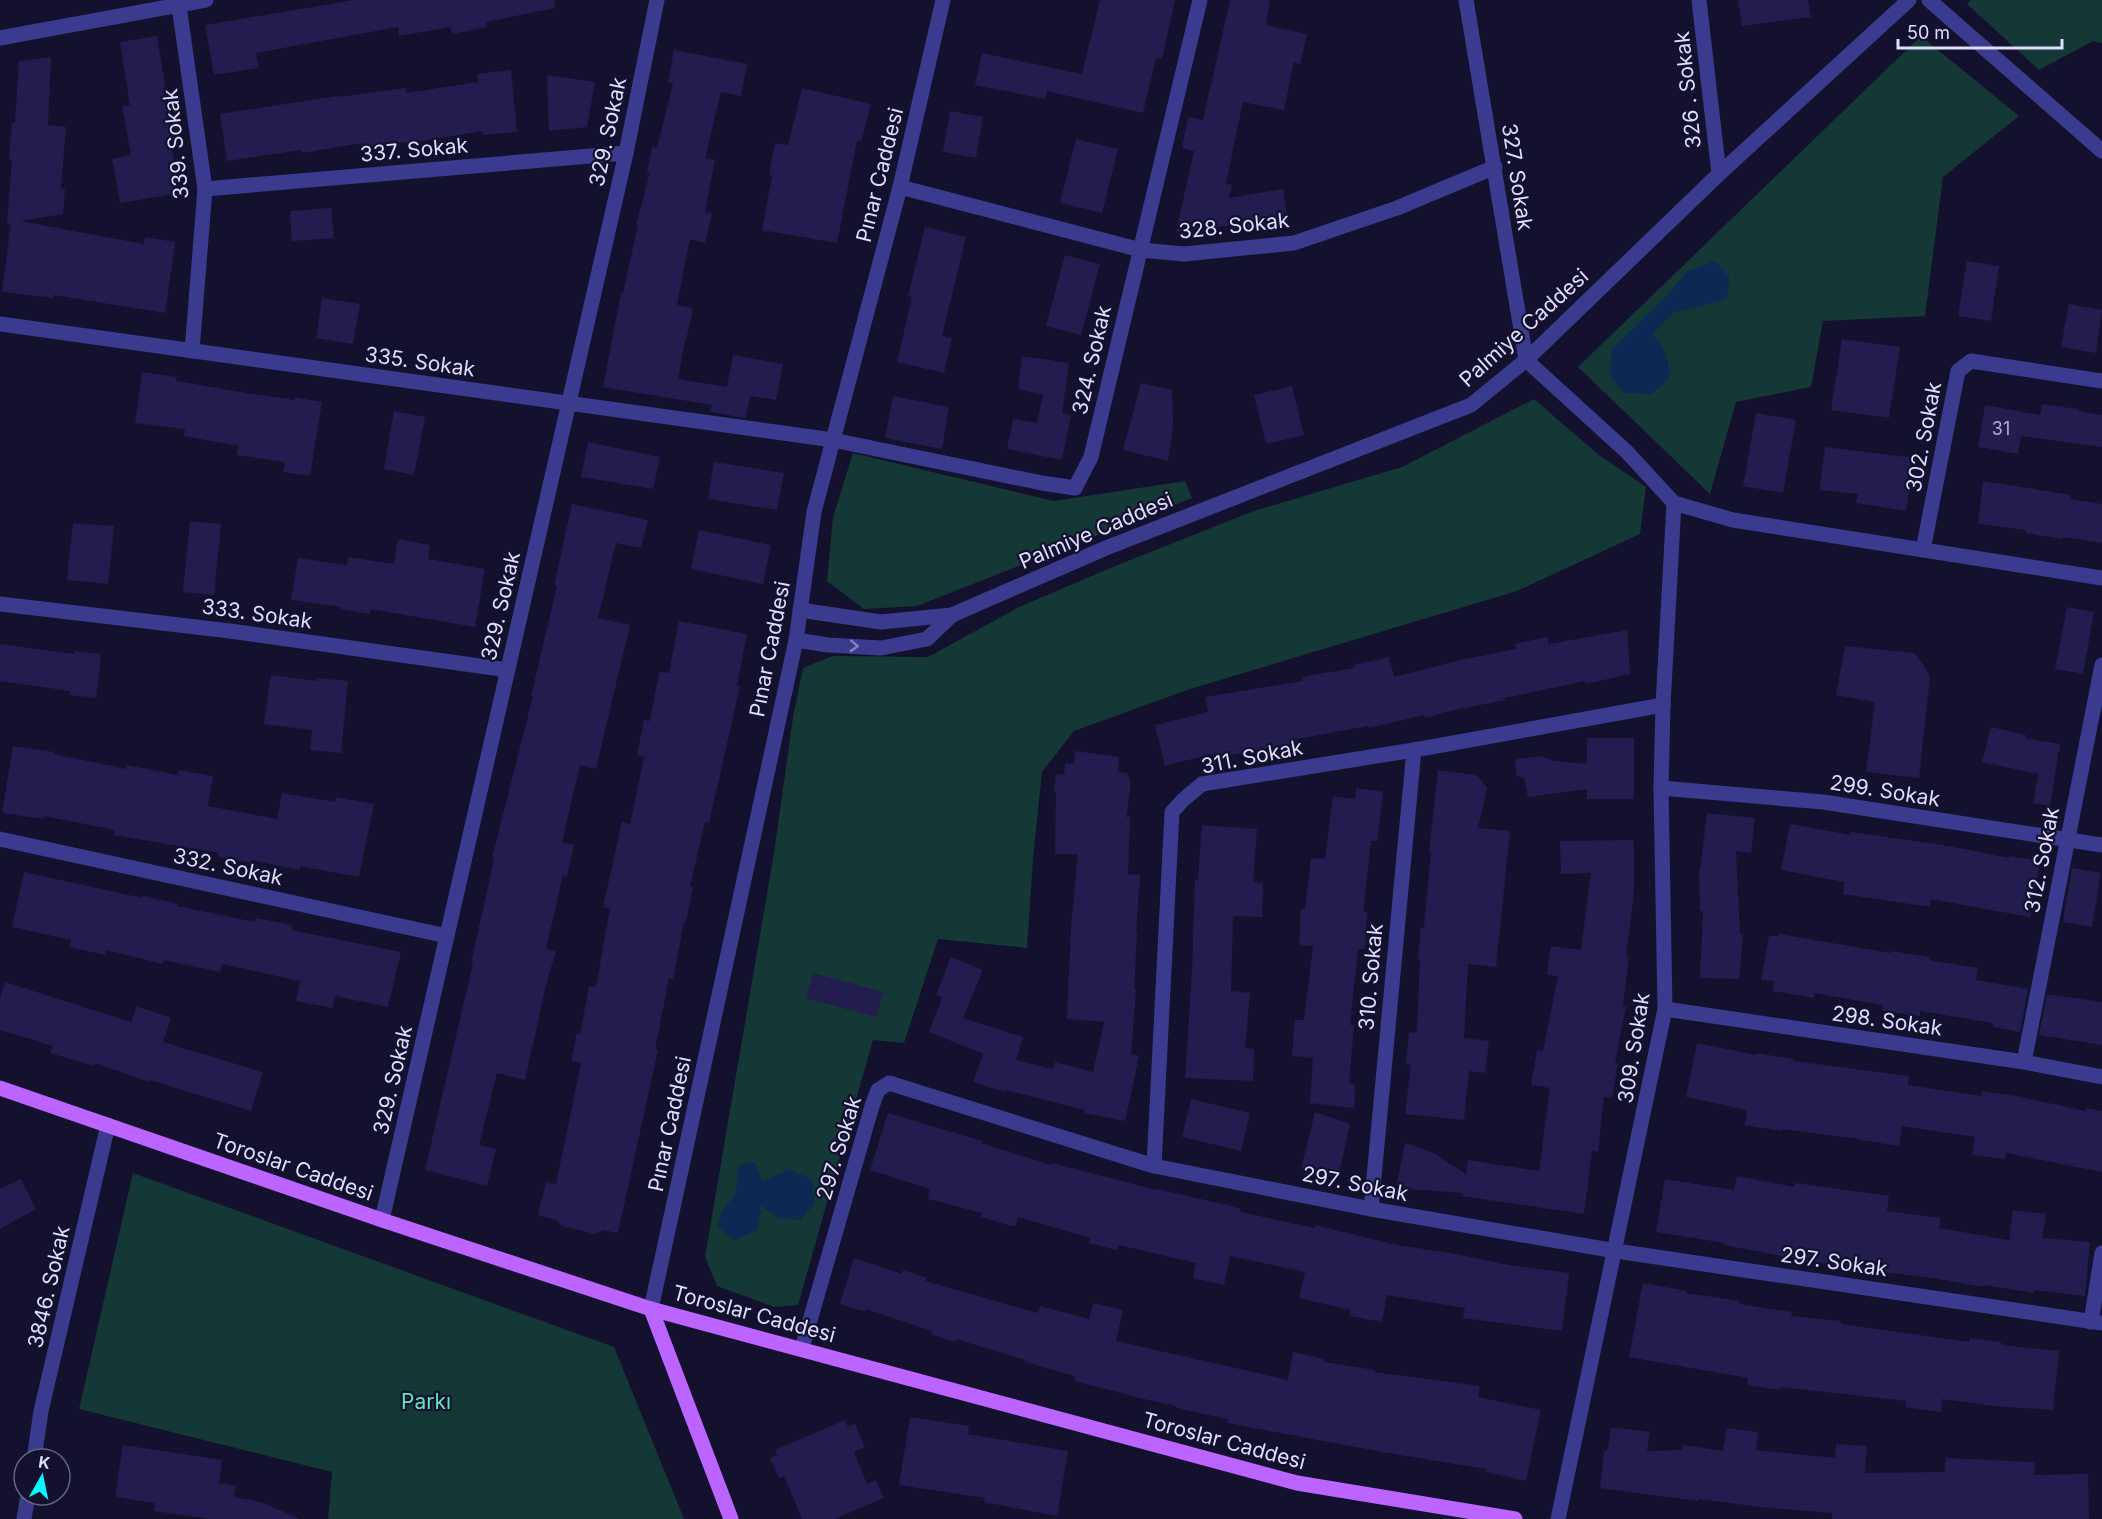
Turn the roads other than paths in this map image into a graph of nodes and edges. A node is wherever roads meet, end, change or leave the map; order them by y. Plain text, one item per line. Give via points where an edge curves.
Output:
1 (206, 0) edge
2 (657, 0) edge
3 (943, 0) edge
4 (1200, 0) edge
5 (1466, 0) edge
6 (1699, 0) edge
7 (1909, 0) edge
8 (1929, 0) edge
9 (179, 6) junction
10 (0, 38) edge
11 (2102, 151) edge
12 (626, 153) junction
13 (1495, 166) junction
14 (1719, 174) junction
15 (900, 187) junction
16 (205, 189) junction
17 (1141, 250) junction
18 (0, 324) edge
19 (192, 351) junction
20 (1526, 360) junction
21 (2102, 381) edge
22 (568, 405) junction
23 (833, 440) junction
24 (1674, 503) junction
25 (1923, 550) junction
26 (2102, 578) edge
27 (0, 604) edge
28 (800, 610) junction
29 (952, 615) junction
30 (796, 640) junction
31 (2102, 665) edge
32 (508, 670) junction
33 (1663, 705) junction
34 (1414, 750) junction
35 (1661, 788) junction
36 (0, 840) edge
37 (2067, 840) junction
38 (2102, 845) edge
39 (447, 936) junction
40 (1665, 1009) junction
41 (2024, 1062) junction
42 (2102, 1077) edge
43 (0, 1088) edge
44 (108, 1125) junction
45 (1154, 1166) junction
46 (1371, 1209) junction
47 (382, 1220) junction
48 (1616, 1251) junction
49 (2102, 1253) edge
50 (651, 1309) junction
51 (2096, 1322) edge
52 (802, 1348) junction
53 (35, 1447) edge
54 (731, 1519) edge
55 (1515, 1519) edge
56 (1558, 1519) edge

1 - 9 street
2 - 12 street, 329. Sokak
3 - 15 street, Pınar Caddesi
4 - 17 street, 324. Sokak
5 - 13 street, 327. Sokak
6 - 14 street, 326 . Sokak
7 - 14 street, Palmiye Caddesi
8 - 11 street
9 - 10 street
9 - 16 street, 339. Sokak
12 - 16 street, 337. Sokak
12 - 22 street, 329. Sokak
13 - 17 street, 328. Sokak via 1397,208 1294,243 1184,254
13 - 20 street, 327. Sokak
14 - 20 street, Palmiye Caddesi
15 - 17 street, 328. Sokak
15 - 23 street, Pınar Caddesi
16 - 19 street, 339. Sokak
17 - 23 street, 324. Sokak via 1091,457 1075,488
18 - 19 street, 335. Sokak
19 - 22 street, 335. Sokak
20 - 24 street via 1627,452
20 - 29 street, Palmiye Caddesi via 1471,405 1106,548
21 - 25 street, 302. Sokak via 1971,361 1958,371
22 - 23 street, 335. Sokak
22 - 32 street, 329. Sokak
23 - 28 street, Pınar Caddesi via 814,512
24 - 25 street via 1733,520
24 - 33 street, 309. Sokak
25 - 26 street
27 - 32 street, 333. Sokak
28 - 29 street, Palmiye Caddesi via 881,622
28 - 30 street, Pınar Caddesi
30 -> 29 street, Palmiye Caddesi via 881,648 927,639
30 - 50 street, Pınar Caddesi
31 - 37 street, 312. Sokak
32 - 39 street, 329. Sokak
33 - 34 street, 311. Sokak
33 - 35 street, 309. Sokak
34 - 45 street, 311. Sokak via 1202,784 1172,812
34 - 46 street, 310. Sokak
35 - 37 street, 299. Sokak via 1823,802
35 - 40 street, 309. Sokak
36 - 39 street, 332. Sokak
37 - 38 street, 299. Sokak
37 - 41 street, 312. Sokak
39 - 47 street, 329. Sokak
40 - 41 street, 298. Sokak
40 - 48 street, 309. Sokak
41 - 42 street, 298. Sokak
43 - 44 main road, Toroslar Caddesi
44 - 47 main road, Toroslar Caddesi
44 - 53 street, 3846. Sokak
45 - 46 street, 297. Sokak
45 - 52 street, 297. Sokak via 889,1083 878,1090 872,1106
46 - 48 street, 297. Sokak
47 - 50 main road, Toroslar Caddesi
48 - 51 street, 297. Sokak
48 - 56 street, 309. Sokak
49 - 51 street
50 - 52 main road, Toroslar Caddesi
50 - 54 main road
52 - 55 main road, Toroslar Caddesi via 1298,1483

